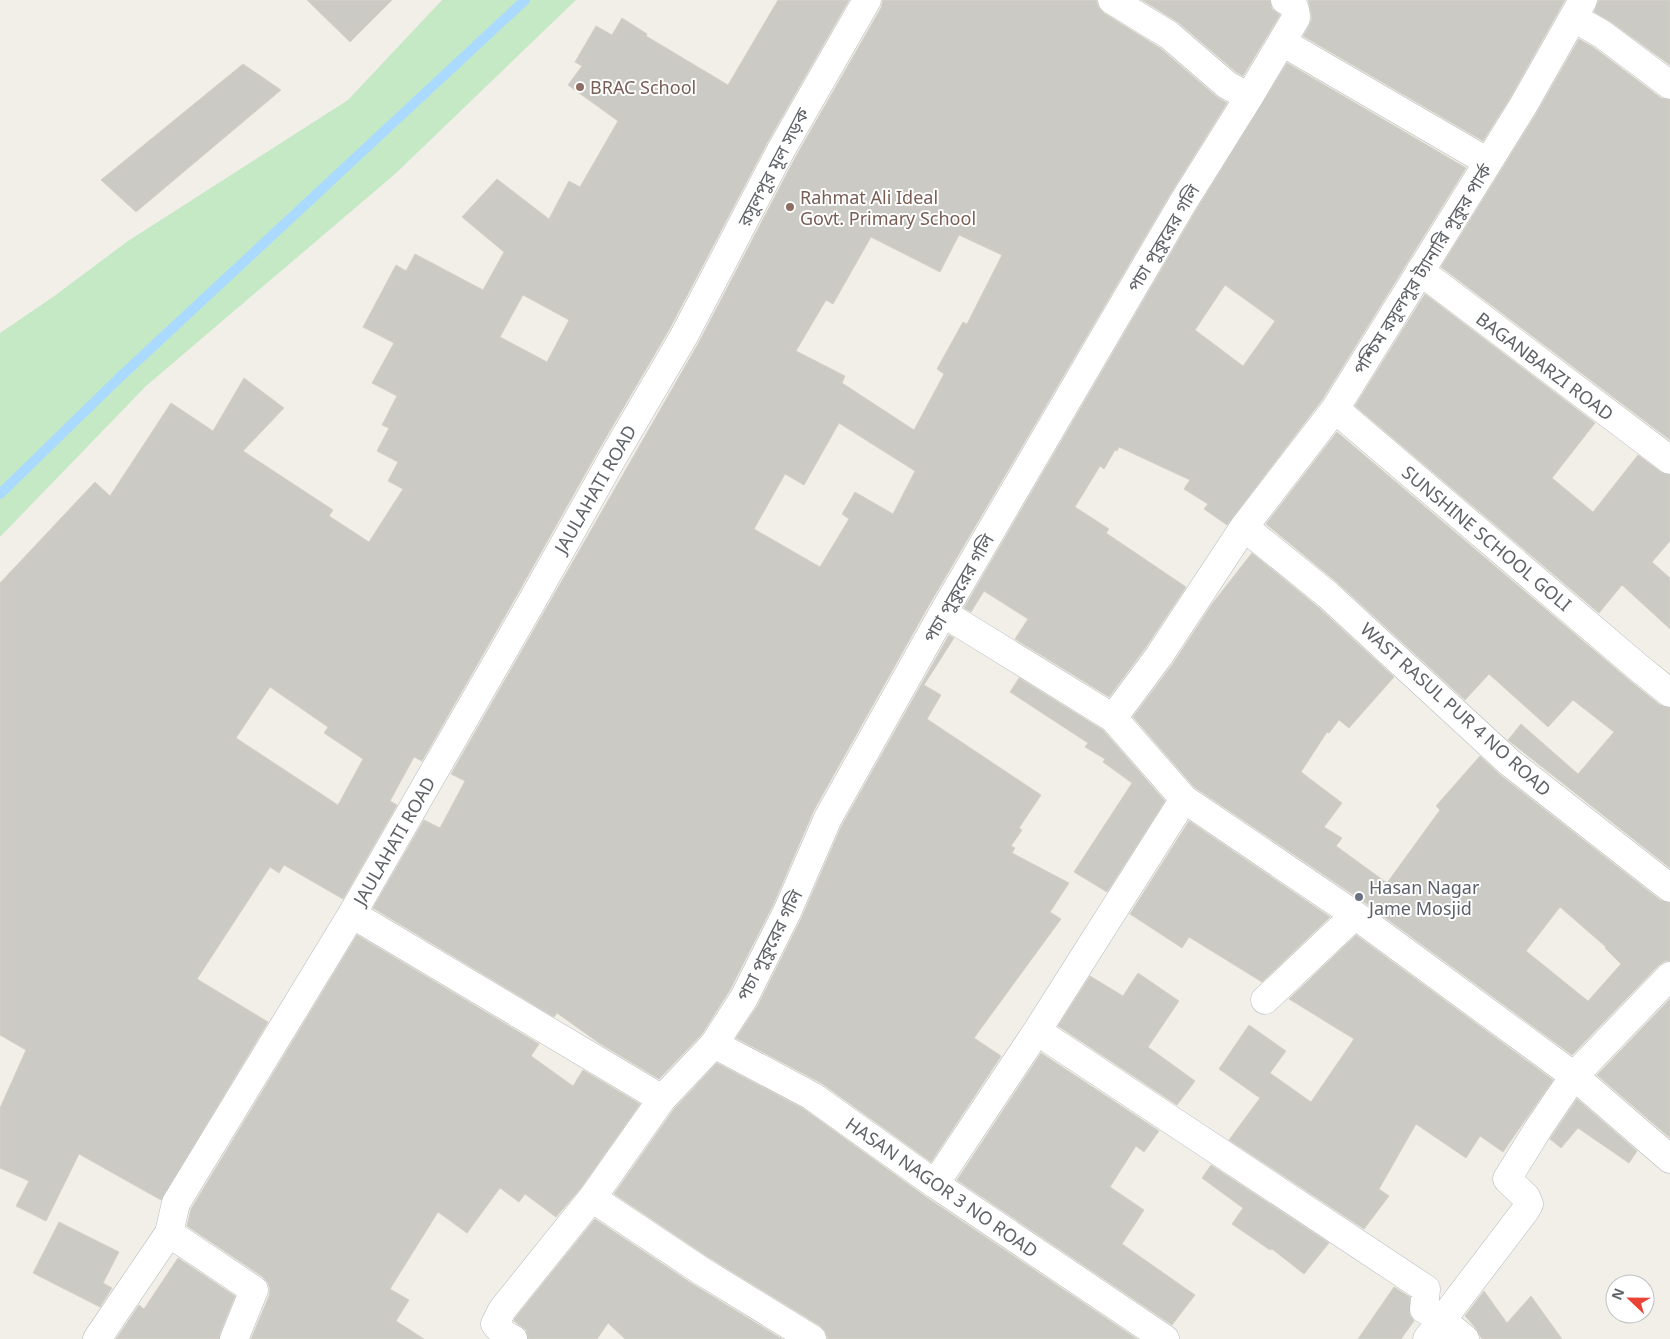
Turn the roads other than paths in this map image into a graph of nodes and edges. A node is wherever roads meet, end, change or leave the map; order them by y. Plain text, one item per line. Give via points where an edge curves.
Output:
1 (867, 0) edge
2 (1112, 0) edge
3 (1285, 0) edge
4 (1578, 9) edge
5 (1282, 42) junction
6 (1670, 86) edge
7 (1248, 97) junction
8 (1488, 162) junction
9 (1420, 271) junction
10 (684, 336) joint
11 (1335, 409) junction
12 (1670, 460) edge
13 (1244, 527) junction
14 (943, 613) junction
15 (1670, 692) edge
16 (1113, 718) junction
17 (1184, 799) junction
18 (1670, 888) edge
19 (352, 914) junction
20 (1355, 915) junction
21 (1670, 976) edge
22 (1265, 1000) dead end
23 (1037, 1031) junction
24 (714, 1044) junction
25 (1574, 1076) junction
26 (662, 1099) junction
27 (1670, 1159) edge
28 (934, 1184) junction
29 (584, 1207) junction
30 (169, 1233) junction
31 (1434, 1329) edge
32 (97, 1339) edge
33 (234, 1339) edge
34 (513, 1339) edge
35 (812, 1339) edge
36 (1165, 1339) edge
37 (1465, 1339) edge

1 - 10 street, রসুলপুর মূল সড়ক via 781,150
2 - 7 street via 1169,35 1227,85
3 - 5 street, পচা পুকুরের গলি via 1296,10 1296,18
4 - 6 street via 1602,34
4 - 8 street, পশ্চিম রসুলপুর ট্যানারি পুকুর পার্ক
5 - 7 street, পচা পুকুরের গলি
5 - 8 street
7 - 14 street, পচা পুকুরের গলি
8 - 9 street, পশ্চিম রসুলপুর ট্যানারি পুকুর পার্ক
9 - 11 street, পশ্চিম রসুলপুর ট্যানারি পুকুর পার্ক
9 - 12 street, BAGANBARZI ROAD
10 - 19 street, JAULAHATI ROAD
11 - 13 street, পশ্চিম রসুলপুর ট্যানারি পুকুর পার্ক
11 - 15 street, SUNSHINE SCHOOL GOLI
13 - 16 street, পশ্চিম রসুলপুর ট্যানারি পুকুর পার্ক via 1159,656
13 - 18 street, WAST RASUL PUR 4 NO ROAD via 1328,594 1509,762
14 - 16 street
14 - 24 street, পচা পুকুরের গলি via 828,818 787,912 744,998
16 - 17 street
17 - 20 street
17 - 23 street
19 - 26 street
19 - 30 street, JAULAHATI ROAD via 176,1204
20 - 22 street
20 - 25 street
21 - 25 street
23 - 28 street
23 - 31 street via 1426,1289 1424,1309
24 - 26 street, পচা পুকুরের গলি
24 - 28 street, HASAN NAGOR 3 NO ROAD via 812,1096
25 - 27 street
25 - 31 street via 1507,1179 1526,1197 1525,1211
26 - 29 street, পচা পুকুরের গলি
28 - 36 street, HASAN NAGOR 3 NO ROAD
29 - 34 street, পচা পুকুরের গলি via 502,1310 495,1324
29 - 35 street via 700,1270
30 - 32 street, JAULAHATI ROAD
30 - 33 street via 254,1290
31 - 37 street

